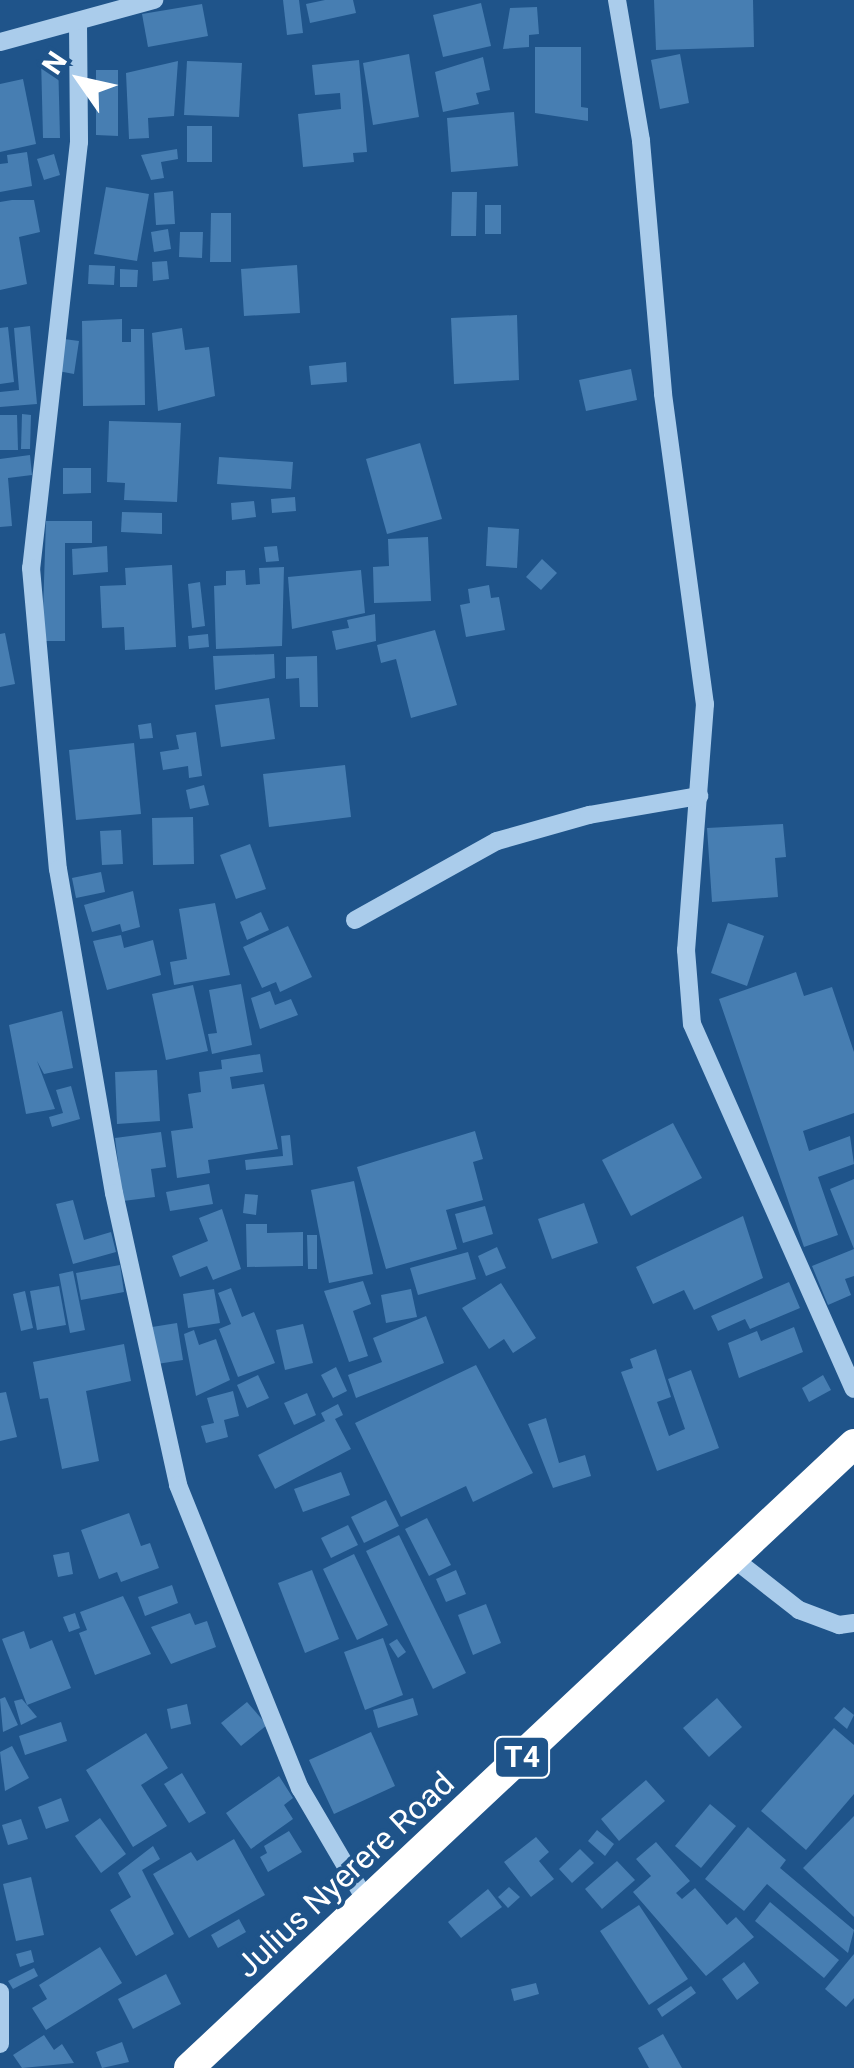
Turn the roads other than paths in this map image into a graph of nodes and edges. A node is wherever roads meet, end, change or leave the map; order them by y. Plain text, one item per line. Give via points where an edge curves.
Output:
1 (154, 0) edge
2 (617, 0) edge
3 (78, 24) junction
4 (0, 42) edge
5 (699, 796) junction
6 (355, 920) dead end
7 (854, 1388) edge
8 (854, 1444) edge
9 (734, 1558) junction
10 (854, 1623) edge
11 (367, 1902) junction
12 (0, 1992) edge
13 (0, 2044) edge
14 (189, 2068) edge

1 - 3 street
2 - 5 street via 641,142 663,394 705,704
3 - 4 street
3 - 11 street via 80,142 31,568 58,869 114,1194 178,1485 300,1788
5 - 6 street via 589,815 497,841
5 - 7 street via 686,972 692,1024
8 - 9 highway, Julius Nyerere Road / T4
9 - 10 street via 799,1610 839,1625
9 - 11 highway, Julius Nyerere Road / T4
11 - 14 highway, Julius Nyerere Road / T4
12 - 13 street

